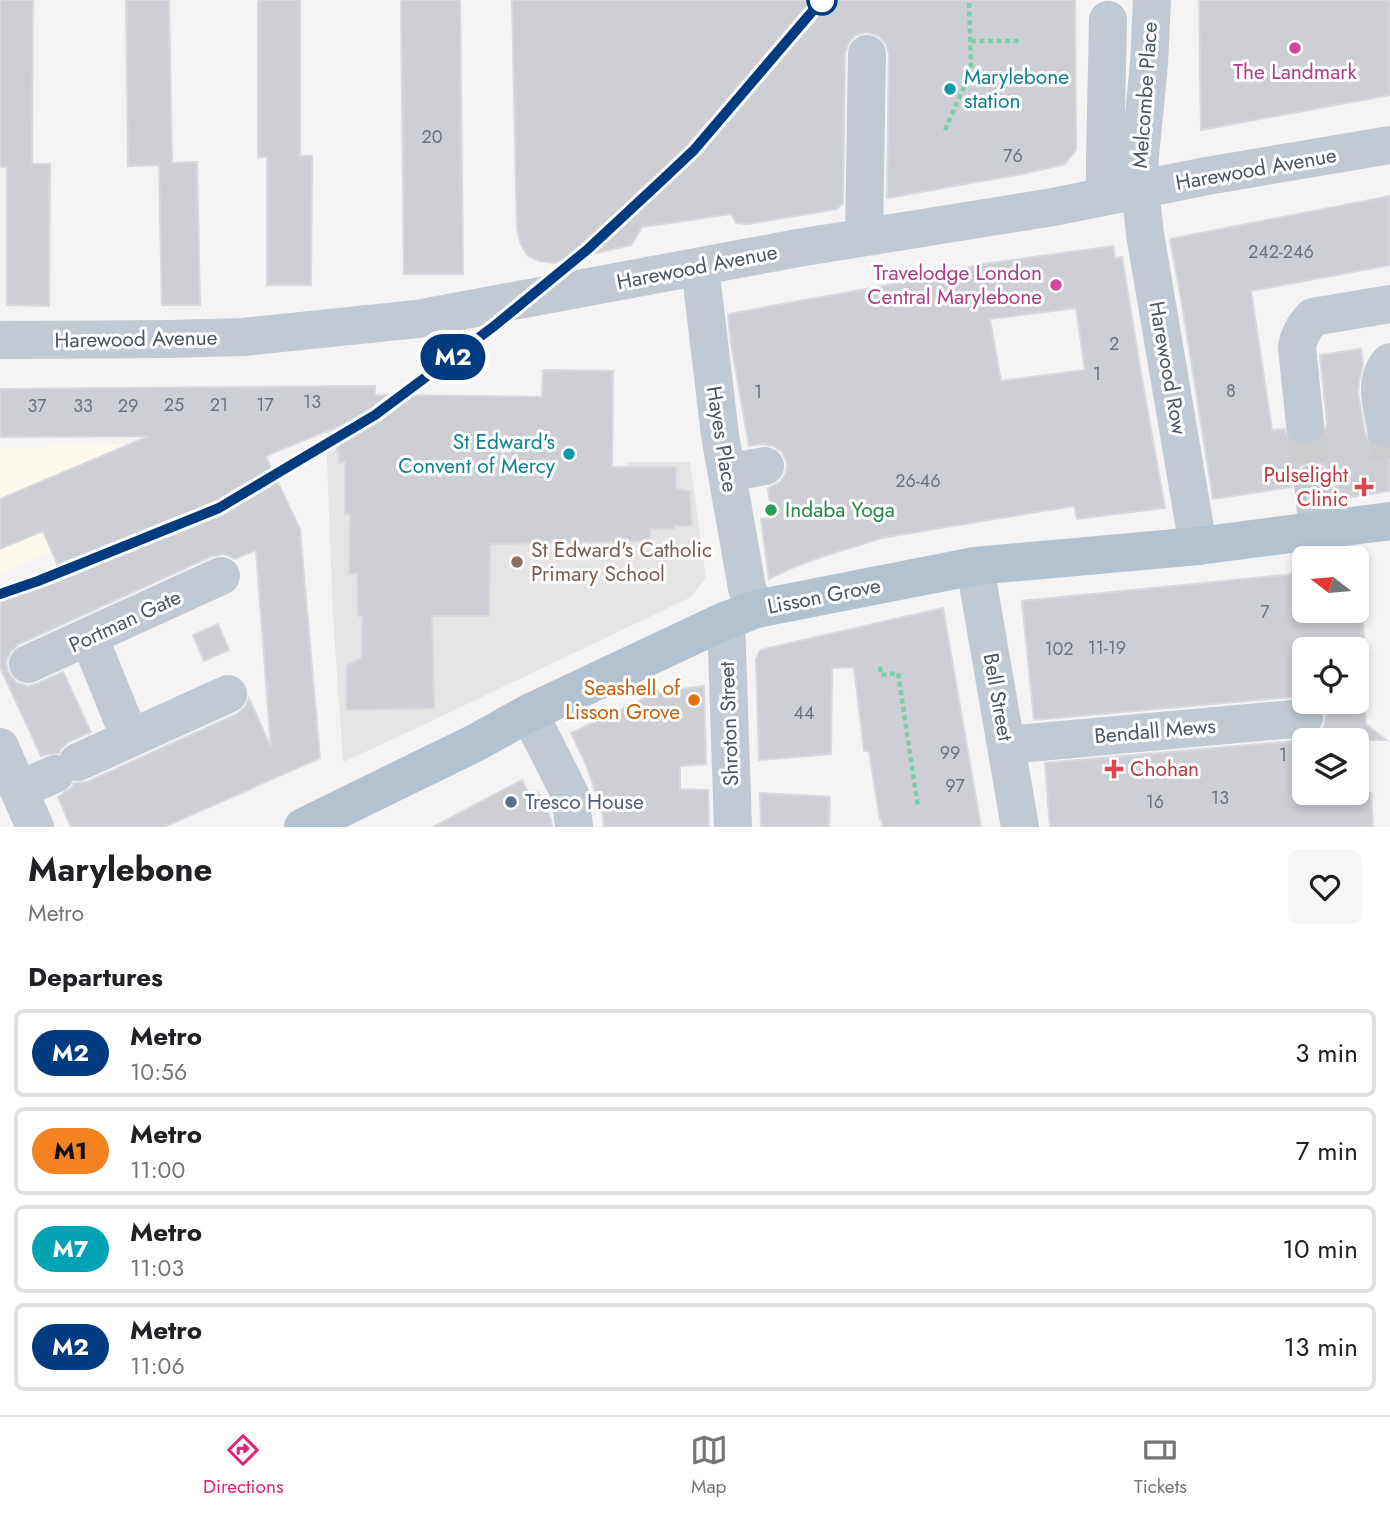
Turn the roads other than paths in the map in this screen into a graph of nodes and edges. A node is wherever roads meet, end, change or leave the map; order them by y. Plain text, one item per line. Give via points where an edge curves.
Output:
1 (1152, 0) edge
2 (1108, 20) dead end
3 (867, 54) dead end
4 (1390, 145) edge
5 (1123, 194) junction
6 (864, 237) junction
7 (699, 267) junction
8 (1390, 304) edge
9 (0, 340) edge
10 (1390, 362) edge
11 (1305, 425) tunnel mouth
12 (1386, 429) dead end
13 (765, 466) dead end
14 (727, 473) junction
15 (1313, 484) tunnel mouth
16 (1390, 521) edge
17 (1318, 531) junction
18 (1198, 546) junction
19 (975, 566) junction
20 (221, 576) dead end
21 (741, 615) junction
22 (89, 637) junction
23 (13, 671) edge
24 (228, 694) dead end
25 (530, 713) junction
26 (1304, 718) dead end
27 (130, 738) junction
28 (1006, 745) junction
29 (0, 747) edge
30 (19, 790) junction
31 (35, 827) edge
32 (303, 827) edge
33 (574, 827) edge
34 (733, 827) edge
35 (1020, 827) edge

1 - 5 street, Melcombe Place via 1140,156
2 - 5 street, Melcombe Place via 1105,158
3 - 6 street
4 - 5 street, Harewood Avenue
5 - 6 street, Harewood Avenue
5 - 18 street, Harewood Row via 1147,244
6 - 7 street, Harewood Avenue
7 - 9 street, Harewood Avenue via 377,324 231,338
7 - 14 street, Hayes Place via 733,433
8 - 11 street via 1313,317 1306,324 1297,347
10 - 12 street via 1380,382
13 - 14 street
14 - 21 street, Hayes Place via 747,587
15 - 17 street
16 - 17 main road, Lisson Grove
17 - 18 main road, Lisson Grove
18 - 19 main road, Lisson Grove
19 - 21 main road, Lisson Grove
19 - 28 street, Bell Street
20 - 22 street, Portman Gate
21 - 25 main road, Lisson Grove
21 - 34 street, Shroton Street
22 - 23 street, Portman Gate
22 - 27 street
24 - 27 street
25 - 32 main road, Lisson Grove
25 - 33 street via 570,794
26 - 28 street, Bendall Mews
27 - 30 street
28 - 35 street, Bell Street
29 - 30 street
30 - 31 street

